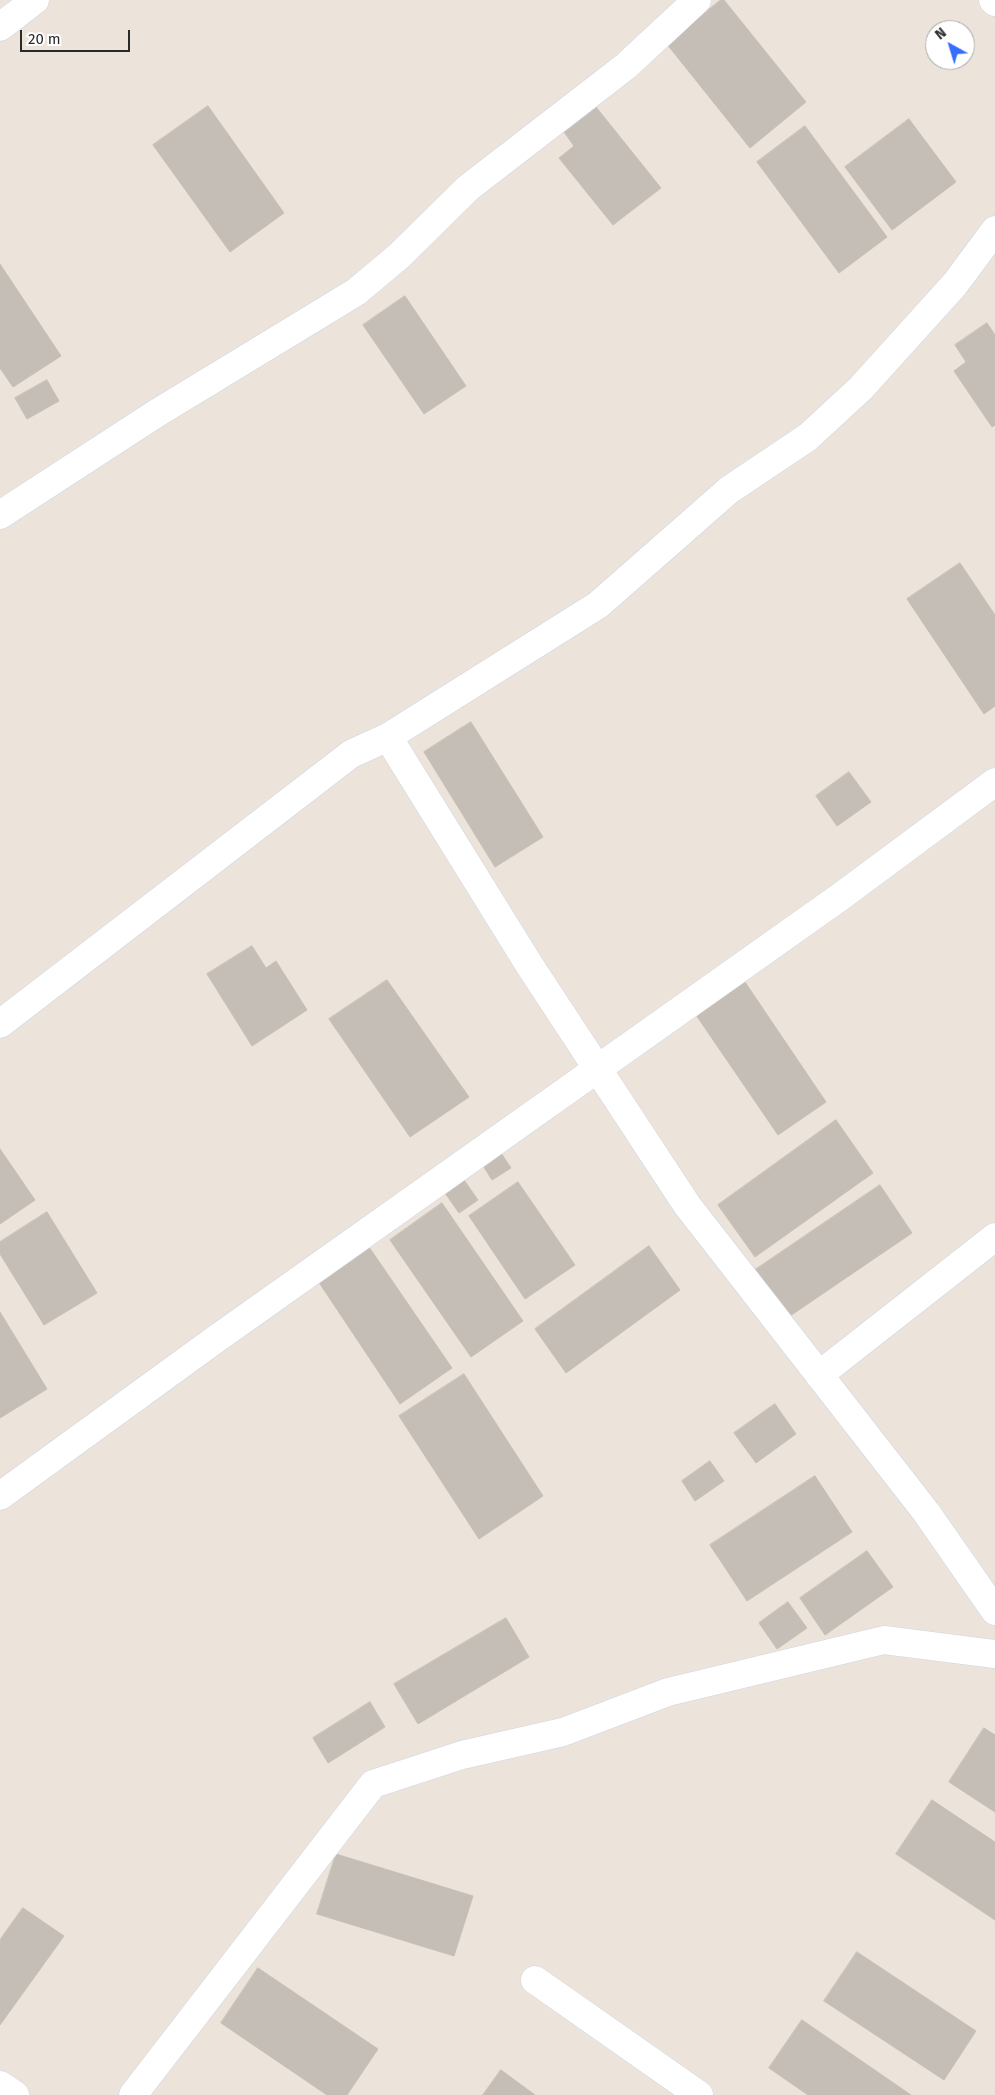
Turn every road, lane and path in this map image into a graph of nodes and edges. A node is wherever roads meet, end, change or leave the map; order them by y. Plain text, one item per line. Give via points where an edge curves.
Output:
1 (35, 0) edge
2 (697, 0) edge
3 (0, 27) edge
4 (995, 230) edge
5 (0, 515) edge
6 (388, 737) junction
7 (995, 782) edge
8 (0, 1024) edge
9 (598, 1069) junction
10 (995, 1237) edge
11 (819, 1374) junction
12 (0, 1496) edge
13 (995, 1611) edge
14 (995, 1654) edge
15 (535, 1980) dead end
16 (0, 2085) edge
17 (16, 2095) edge
18 (134, 2095) edge
19 (699, 2095) edge

1 - 3 street
2 - 5 street via 626,66 468,188 399,256 356,292 157,413
4 - 6 street via 955,284 861,388 808,437 729,490 598,605
6 - 8 street via 351,754
6 - 9 street
7 - 9 street
9 - 11 street via 687,1205
9 - 12 street via 216,1338
10 - 11 street
11 - 13 street via 926,1512
14 - 18 street via 884,1640 668,1692 563,1732 462,1755 373,1784
15 - 19 street
16 - 17 street

